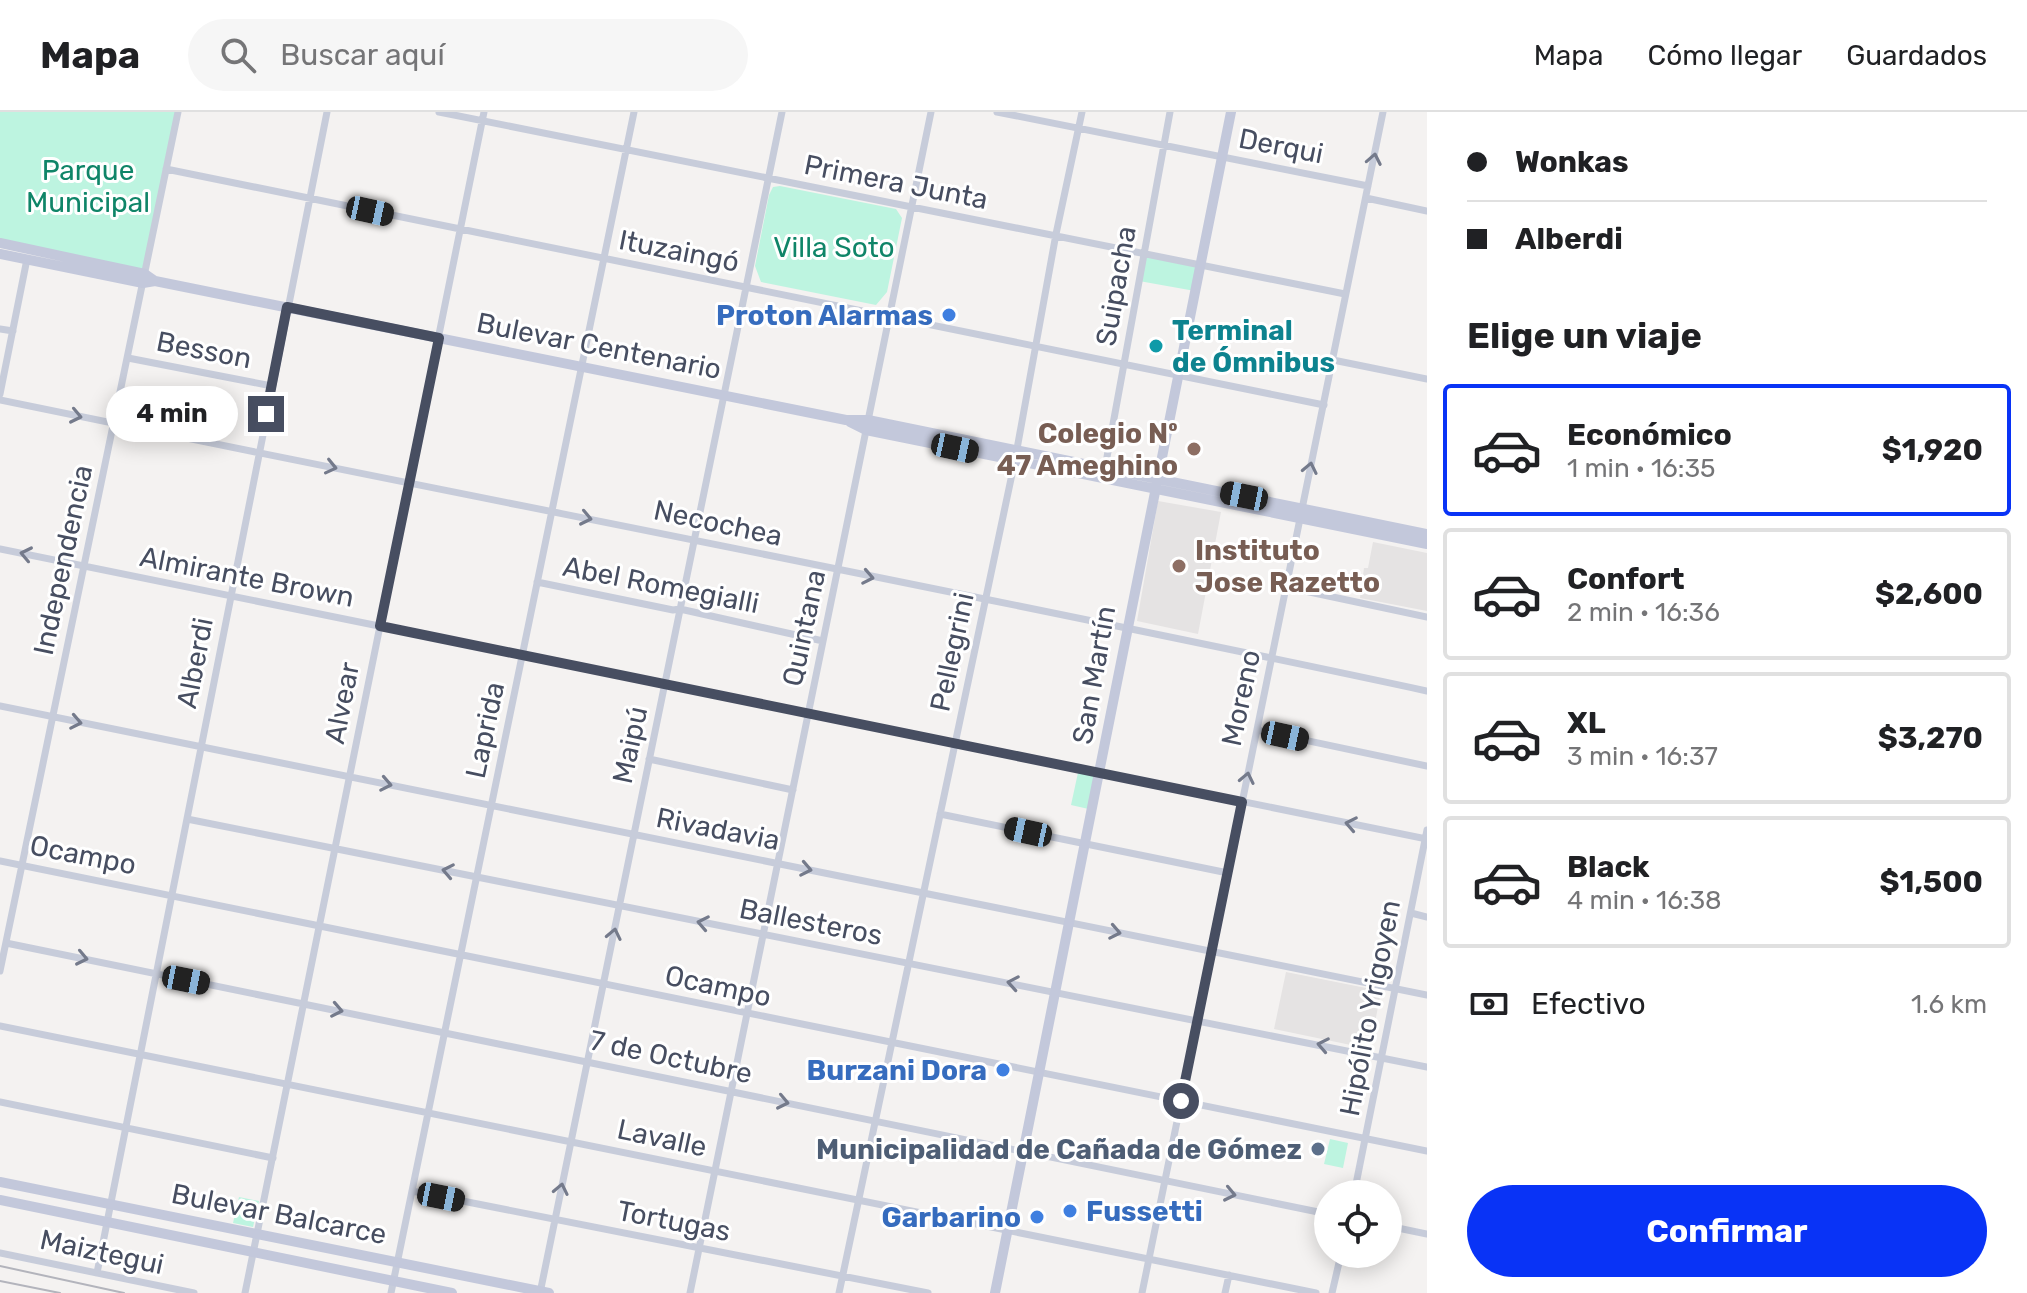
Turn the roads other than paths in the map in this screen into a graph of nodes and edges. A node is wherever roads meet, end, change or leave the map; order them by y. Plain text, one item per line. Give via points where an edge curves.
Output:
1 (178, 112) edge
2 (327, 112) edge
3 (439, 112) edge
4 (634, 112) edge
5 (782, 112) edge
6 (931, 112) edge
7 (997, 112) edge
8 (1082, 112) edge
9 (1170, 112) edge
10 (1231, 112) edge
11 (1383, 112) edge
12 (483, 116) edge
13 (1079, 128) junction
14 (1164, 145) junction
15 (626, 149) junction
16 (1222, 157) junction
17 (166, 169) junction
18 (768, 179) junction
19 (1368, 186) junction
20 (1366, 198) junction
21 (310, 199) junction
22 (912, 208) junction
23 (1427, 211) edge
24 (461, 230) junction
25 (1056, 234) junction
26 (0, 243) edge
27 (1144, 252) junction
28 (0, 254) edge
29 (27, 259) junction
30 (604, 259) junction
31 (1201, 264) junction
32 (144, 278) junction
33 (746, 287) junction
34 (1345, 294) junction
35 (287, 307) junction
36 (890, 317) junction
37 (0, 329) edge
38 (13, 331) junction
39 (439, 338) junction
40 (1037, 346) junction
41 (128, 358) junction
42 (1333, 360) junction
43 (1124, 364) junction
44 (582, 367) junction
45 (1178, 375) junction
46 (1427, 379) edge
47 (272, 386) junction
48 (724, 395) junction
49 (0, 397) edge
50 (1324, 405) junction
51 (114, 423) junction
52 (867, 425) junction
53 (259, 451) junction
54 (1016, 455) junction
55 (1105, 468) junction
56 (1156, 484) junction
57 (409, 485) junction
58 (552, 510) junction
59 (1301, 513) junction
60 (1427, 534) edge
61 (694, 541) junction
62 (1427, 544) edge
63 (0, 549) edge
64 (85, 567) junction
65 (838, 571) junction
66 (537, 582) junction
67 (1286, 587) junction
68 (231, 595) junction
69 (985, 599) junction
70 (680, 609) junction
71 (1427, 617) edge
72 (380, 626) junction
73 (1127, 627) junction
74 (823, 641) junction
75 (523, 655) junction
76 (1272, 657) junction
77 (665, 684) junction
78 (1427, 691) edge
79 (0, 706) edge
80 (809, 713) junction
81 (51, 717) junction
82 (1257, 730) junction
83 (955, 743) junction
84 (201, 747) junction
85 (649, 759) junction
86 (1427, 766) edge
87 (1101, 773) junction
88 (350, 777) junction
89 (793, 790) junction
90 (1242, 802) junction
91 (492, 806) junction
92 (940, 814) junction
93 (187, 819) junction
94 (634, 834) junction
95 (1426, 836) edge
96 (1087, 844) junction
97 (335, 849) junction
98 (0, 861) edge
99 (778, 863) junction
100 (21, 866) junction
101 (1228, 873) junction
102 (477, 877) junction
103 (923, 893) junction
104 (171, 895) junction
105 (619, 906) junction
106 (1411, 913) junction
107 (1427, 917) edge
108 (1070, 923) junction
109 (320, 927) junction
110 (763, 935) junction
111 (6, 943) junction
112 (1212, 951) junction
113 (461, 954) junction
114 (908, 964) junction
115 (0, 971) edge
116 (156, 973) junction
117 (603, 985) junction
118 (1396, 988) junction
119 (1056, 991) junction
120 (1427, 995) edge
121 (304, 1004) junction
122 (747, 1014) junction
123 (1198, 1020) junction
124 (0, 1026) edge
125 (445, 1032) junction
126 (892, 1044) junction
127 (140, 1054) junction
128 (1382, 1057) junction
129 (587, 1062) junction
130 (1427, 1067) edge
131 (1040, 1073) junction
132 (288, 1084) junction
133 (731, 1092) junction
134 (1181, 1101) junction
135 (0, 1102) edge
136 (429, 1111) junction
137 (875, 1121) junction
138 (125, 1129) junction
139 (1366, 1139) junction
140 (571, 1142) junction
141 (1427, 1151) edge
142 (1024, 1152) junction
143 (273, 1158) junction
144 (715, 1171) junction
145 (1357, 1180) edge
146 (1165, 1181) junction
147 (0, 1182) edge
148 (412, 1191) junction
149 (0, 1200) edge
150 (859, 1200) junction
151 (111, 1204) junction
152 (1314, 1211) edge
153 (555, 1220) junction
154 (107, 1223) junction
155 (1402, 1229) edge
156 (1008, 1230) junction
157 (257, 1234) junction
158 (1427, 1234) edge
159 (700, 1248) junction
160 (0, 1253) edge
161 (253, 1254) junction
162 (1149, 1259) junction
163 (398, 1262) junction
164 (1338, 1268) edge
165 (97, 1273) junction
166 (1229, 1275) junction
167 (843, 1276) junction
168 (394, 1281) junction
169 (543, 1292) edge
170 (194, 1293) edge
171 (245, 1293) edge
172 (391, 1293) edge
173 (452, 1293) edge
174 (690, 1293) edge
175 (839, 1293) edge
176 (928, 1293) edge
177 (995, 1293) edge
178 (1142, 1293) edge
179 (1225, 1293) edge
180 (1316, 1293) edge
181 (1332, 1293) edge

1 - 17 street, Independencia
2 - 21 street, Alberdi
3 - 12 street, Primera Junta
4 - 15 street, Laprida
5 - 18 street, Maipú
6 - 22 street, Quintana
7 - 13 street, Derqui
8 - 13 street, Pellegrini
9 - 14 street, Suipacha
10 - 16 main road, San Martín
19 -> 11 street, Moreno
12 - 15 street, Primera Junta
12 - 24 street, Alvear
13 - 14 street, Derqui
13 - 25 street, Pellegrini
14 - 16 street, Derqui
14 - 27 street, Suipacha
15 - 18 street, Primera Junta
15 - 30 street, Laprida
16 - 19 street, Derqui
16 - 31 main road, San Martín
17 - 21 street, Ituzaingó
17 - 32 street, Independencia
18 - 22 street, Primera Junta
18 - 33 street, Maipú
19 - 20 street, Moreno
20 - 23 street
20 - 34 street, Moreno
21 - 24 street, Ituzaingó
21 - 35 street, Alberdi
22 - 25 street, Primera Junta
22 - 36 street, Quintana
24 - 30 street, Ituzaingó
24 - 39 street, Alvear
25 - 27 street, Primera Junta
25 - 40 street, Pellegrini
26 - 32 main road, Bulevar Centenario
27 - 31 street, Primera Junta
27 - 43 street, Suipacha
28 - 29 main road, Bulevar Centenario
29 - 32 main road, Bulevar Centenario
29 - 38 street
30 - 33 street, Ituzaingó
30 - 44 street, Laprida
31 - 34 street, Primera Junta
31 - 45 main road, San Martín
32 - 35 main road, Bulevar Centenario
32 - 41 street, Independencia
33 - 36 street, Ituzaingó
33 - 48 street, Maipú
34 - 42 street, Moreno
35 - 39 main road, Bulevar Centenario
35 - 47 street, Alberdi
36 - 40 street, Ituzaingó
36 - 52 street, Quintana
37 - 38 street
38 - 49 street
39 - 44 main road, Bulevar Centenario
39 - 57 street, Alvear
40 - 43 street, Ituzaingó
40 - 54 street, Pellegrini
41 - 47 street, Besson
41 - 51 street, Independencia
42 - 46 street
42 - 50 street, Moreno
43 - 45 street, Ituzaingó
43 - 55 street, Suipacha
44 - 48 main road, Bulevar Centenario
44 - 58 street, Laprida
45 - 50 street, Ituzaingó
45 - 56 main road, San Martín
47 - 53 street, Alberdi
48 - 52 main road, Bulevar Centenario
48 - 61 street, Maipú
49 -> 51 street, Necochea
59 -> 50 street, Moreno
51 - 53 street, Necochea
51 - 64 street, Independencia
52 - 54 main road, Bulevar Centenario
52 - 65 street, Quintana
53 -> 57 street, Necochea
53 - 68 street, Alberdi
54 - 55 main road, Bulevar Centenario
54 - 56 main road, Bulevar Centenario
54 - 69 street, Pellegrini
55 - 56 main road, Bulevar Centenario
56 - 59 main road, Bulevar Centenario
56 - 73 main road, San Martín
57 - 58 street, Necochea
57 - 72 street, Alvear
58 -> 61 street, Necochea
58 - 66 street, Laprida
59 - 60 main road, Bulevar Centenario
59 - 62 main road, Bulevar Centenario
59 - 67 street, Moreno
61 - 65 street, Necochea
61 - 70 street, Maipú
64 -> 63 street, Almirante Brown
64 - 68 street, Almirante Brown
64 - 81 street, Independencia
65 -> 69 street, Necochea
65 - 74 street, Quintana
66 - 70 street, Abel Romegialli
66 - 75 street, Laprida
67 - 71 street
67 - 76 street, Moreno
68 - 72 street, Almirante Brown
68 - 84 street, Alberdi
69 - 73 street, Necochea
69 - 83 street, Pellegrini
70 - 74 street, Abel Romegialli
70 - 77 street, Maipú
72 - 75 street, Almirante Brown
72 - 88 street, Alvear
73 - 76 street, Necochea
73 - 87 main road, San Martín
74 - 80 street, Quintana
75 - 77 street, Almirante Brown
75 - 91 street, Laprida
76 - 78 street, Necochea
76 - 82 street, Moreno
77 - 80 street, Almirante Brown
77 - 85 street, Maipú
79 - 81 street, Rivadavia
80 - 83 street, Almirante Brown
80 - 89 street, Quintana
81 -> 84 street, Rivadavia
81 - 100 street, Independencia
82 - 86 street
90 -> 82 street, Moreno
83 - 87 street, Almirante Brown
83 - 92 street, Pellegrini
84 - 88 street, Rivadavia
84 - 93 street, Alberdi
85 - 89 street
85 - 94 street, Maipú
87 - 90 street, Almirante Brown
87 - 96 main road, San Martín
88 -> 91 street, Rivadavia
88 - 97 street, Alvear
89 - 99 street, Quintana
95 -> 90 street, Almirante Brown
90 - 101 street, Moreno
91 - 94 street, Rivadavia
91 - 102 street, Laprida
92 - 96 street
92 - 103 street, Pellegrini
93 - 97 street, Ballesteros
93 - 104 street, Alberdi
94 - 99 street, Rivadavia
94 - 105 street, Maipú
95 - 106 street, Hipólito Yrigoyen
96 - 101 street
96 - 108 main road, San Martín
102 -> 97 street, Ballesteros
97 - 109 street, Alvear
98 - 100 street, Ocampo
99 -> 103 street, Rivadavia
99 - 110 street, Quintana
100 - 104 street, Ocampo
100 - 111 street, Independencia
101 - 112 street, Moreno
102 - 105 street, Ballesteros
102 - 113 street, Laprida
103 - 108 street, Rivadavia
103 - 114 street, Pellegrini
104 - 109 street, Ocampo
104 - 116 street, Alberdi
110 -> 105 street, Ballesteros
117 -> 105 street, Maipú
106 - 107 street
106 - 118 street, Hipólito Yrigoyen
108 -> 112 street, Rivadavia
108 - 119 main road, San Martín
109 - 113 street, Ocampo
109 - 121 street, Alvear
110 - 114 street, Ballesteros
110 - 122 street, Quintana
111 - 115 street, Independencia
111 -> 116 street, 7 de Octubre
112 - 118 street, Rivadavia
112 - 123 street, Moreno
113 - 117 street, Ocampo
113 - 125 street, Laprida
119 -> 114 street, Ballesteros
114 - 126 street, Pellegrini
116 - 121 street, 7 de Octubre
116 - 127 street, Alberdi
117 - 122 street, Ocampo
117 - 129 street, Maipú
118 - 120 street, Rivadavia
118 - 128 street, Hipólito Yrigoyen
119 - 123 street, Ballesteros
119 - 131 main road, San Martín
121 -> 125 street, 7 de Octubre
121 - 132 street, Alvear
122 - 126 street, Ocampo
122 - 133 street, Quintana
128 -> 123 street, Ballesteros
123 - 134 street, Moreno
124 - 127 street, Lavalle
125 - 129 street, 7 de Octubre
125 - 136 street, Laprida
126 - 131 street, Ocampo
126 - 137 street, Pellegrini
127 - 132 street, Lavalle
127 - 138 street, Alberdi
128 - 130 street, Ballesteros
128 - 139 street, Hipólito Yrigoyen
129 - 133 street, 7 de Octubre
129 - 140 street, Maipú
131 - 134 street, Ocampo
131 - 142 main road, San Martín
132 - 136 street, Lavalle
132 - 143 street, Alvear
133 -> 137 street, 7 de Octubre
133 - 144 street, Quintana
134 - 139 street, Ocampo
134 - 146 street, Moreno
135 - 138 street
136 - 140 street, Lavalle
136 - 148 street, Laprida
137 - 142 street, 7 de Octubre
137 - 150 street, Pellegrini
138 - 143 street
138 - 151 street, Alberdi
139 - 141 street, Ocampo
139 - 145 street, Hipólito Yrigoyen
140 - 144 street, Lavalle
153 -> 140 street, Maipú
142 - 146 street, 7 de Octubre
142 - 156 main road, San Martín
143 - 157 street, Alvear
144 - 150 street, Lavalle
144 - 159 street, Quintana
146 -> 152 street, 7 de Octubre
146 - 162 street, Moreno
147 - 151 main road, Bulevar Balcarce
148 - 153 street, Tortugas
148 - 163 street, Laprida
149 - 154 main road, Bulevar Balcarce
150 - 156 street, Lavalle
150 - 167 street, Pellegrini
151 - 154 street, Alberdi
151 - 157 main road, Bulevar Balcarce
153 - 159 street, Tortugas
153 - 169 street, Maipú
154 - 161 main road, Bulevar Balcarce
154 - 165 street, Alberdi
155 - 158 street
156 - 162 street, Lavalle
156 - 177 main road, San Martín
157 - 161 street, Alvear
157 - 163 main road, Bulevar Balcarce
159 - 167 street, Tortugas
159 - 174 street, Quintana
160 - 165 street, Maiztegui
161 - 168 main road, Bulevar Balcarce
161 - 171 street, Alvear
162 - 166 street, Lavalle
162 - 178 street, Moreno
163 - 168 street, Laprida
163 - 169 main road, Bulevar Balcarce
164 - 181 street
165 - 170 street, Maiztegui
166 - 179 street
166 - 180 street, Lavalle
167 - 175 street, Pellegrini
167 - 176 street, Tortugas
168 - 172 street, Laprida
168 - 173 main road, Bulevar Balcarce

